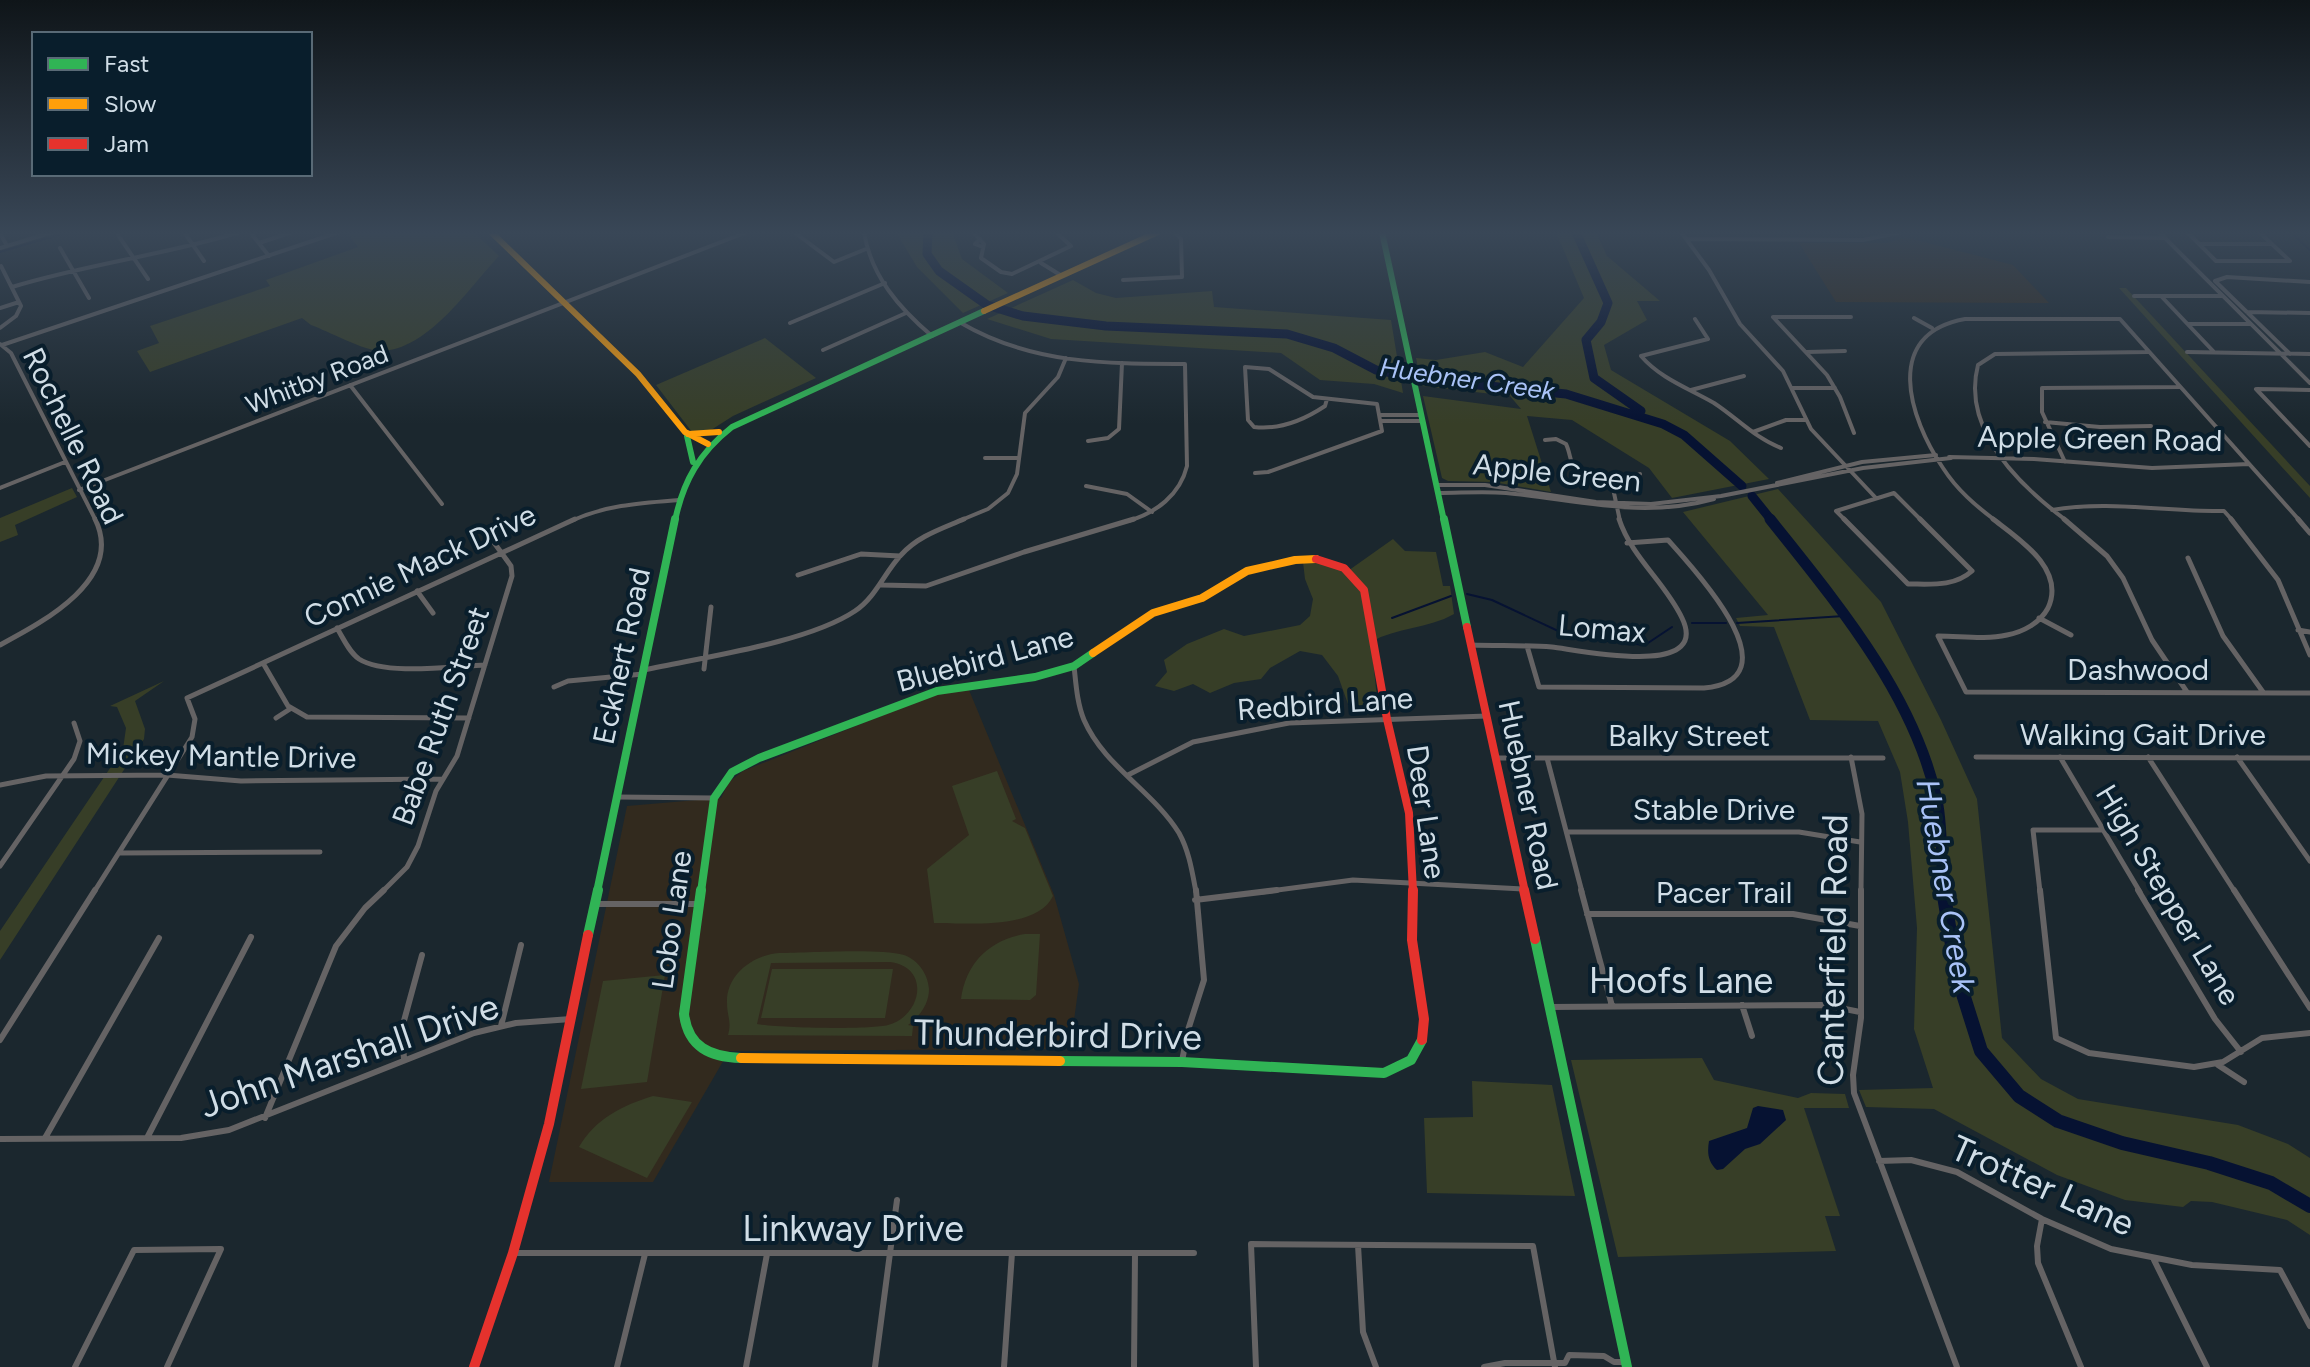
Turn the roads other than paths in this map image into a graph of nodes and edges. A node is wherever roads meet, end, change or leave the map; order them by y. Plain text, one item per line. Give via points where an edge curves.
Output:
1 (16, 296) edge
2 (148, 296) edge
3 (557, 296) edge
4 (583, 296) edge
5 (855, 296) edge
6 (894, 296) edge
7 (1021, 296) edge
8 (1395, 296) edge
9 (1724, 296) edge
10 (2134, 296) dead end
11 (2161, 296) junction
12 (2223, 296) joint
13 (2228, 296) edge
14 (19, 302) junction
15 (564, 303) junction
16 (0, 308) edge
17 (2243, 312) junction
18 (906, 313) junction
19 (2310, 313) edge
20 (1851, 317) dead end
21 (1914, 318) dead end
22 (1695, 319) dead end
23 (790, 323) dead end
24 (961, 323) junction
25 (2187, 324) junction
26 (2251, 324) junction
27 (0, 328) edge
28 (1933, 328) junction
29 (932, 336) junction
30 (1, 344) edge
31 (823, 350) dead end
32 (1845, 351) dead end
33 (1806, 352) junction
34 (2149, 352) junction
35 (2187, 352) dead end
36 (2214, 352) junction
37 (2281, 353) junction
38 (2290, 354) junction
39 (2310, 354) edge
40 (1066, 358) junction
41 (1122, 363) junction
42 (1744, 376) dead end
43 (2310, 383) edge
44 (350, 385) junction
45 (2180, 387) junction
46 (1792, 388) junction
47 (1836, 388) junction
48 (1690, 390) junction
49 (2310, 390) edge
50 (1327, 399) junction
51 (1380, 418) junction
52 (1421, 418) junction
53 (1805, 420) junction
54 (2045, 422) junction
55 (2151, 426) dead end
56 (725, 430) junction
57 (1753, 432) junction
58 (1854, 433) dead end
59 (686, 434) junction
60 (1545, 440) dead end
61 (1088, 441) dead end
62 (708, 444) junction
63 (2310, 446) edge
64 (1781, 448) dead end
65 (1999, 457) junction
66 (985, 458) dead end
67 (1018, 458) junction
68 (1935, 458) junction
69 (1951, 458) joint
70 (65, 462) junction
71 (693, 462) junction
72 (2065, 462) junction
73 (2249, 464) junction
74 (1843, 466) junction
75 (1849, 472) junction
76 (1255, 473) dead end
77 (1640, 474) dead end
78 (1611, 479) junction
79 (1772, 485) junction
80 (1086, 486) dead end
81 (0, 488) edge
82 (1437, 489) junction
83 (79, 490) junction
84 (1875, 497) junction
85 (679, 500) junction
86 (442, 504) dead end
87 (1614, 507) junction
88 (2052, 510) junction
89 (1152, 512) junction
90 (487, 533) dead end
91 (2310, 533) edge
92 (1627, 543) junction
93 (502, 552) junction
94 (900, 556) junction
95 (2188, 558) dead end
96 (798, 575) dead end
97 (1359, 581) joint
98 (881, 585) junction
99 (417, 591) junction
100 (711, 607) dead end
101 (433, 613) dead end
102 (2039, 618) junction
103 (337, 628) junction
104 (2297, 629) junction
105 (2310, 632) edge
106 (2071, 635) dead end
107 (0, 645) edge
108 (1471, 645) junction
109 (1527, 646) junction
110 (2310, 655) edge
111 (703, 659) junction
112 (263, 663) junction
113 (485, 665) junction
114 (1074, 666) junction
115 (704, 669) dead end
116 (644, 672) junction
117 (554, 687) dead end
118 (2188, 693) junction
119 (2264, 693) junction
120 (2310, 693) edge
121 (290, 709) junction
122 (1487, 716) junction
123 (276, 718) dead end
124 (469, 718) junction
125 (1387, 719) junction
126 (74, 723) dead end
127 (1851, 757) junction
128 (1976, 757) dead end
129 (2060, 757) junction
130 (2148, 757) junction
131 (2237, 757) junction
132 (1496, 758) junction
133 (1547, 758) junction
134 (1883, 758) dead end
135 (2310, 758) edge
136 (167, 775) junction
137 (1128, 775) junction
138 (63, 776) junction
139 (443, 779) junction
140 (0, 785) edge
141 (617, 797) junction
142 (714, 798) junction
143 (2103, 830) junction
144 (1567, 832) junction
145 (1860, 842) junction
146 (320, 852) dead end
147 (118, 853) junction
148 (2310, 861) edge
149 (0, 866) edge
150 (1414, 885) junction
151 (1524, 889) junction
152 (1195, 900) junction
153 (595, 904) junction
154 (697, 904) junction
155 (1587, 914) junction
156 (1860, 926) junction
157 (251, 937) dead end
158 (159, 938) dead end
159 (521, 945) dead end
160 (422, 955) dead end
161 (1742, 1005) junction
162 (1612, 1006) junction
163 (1550, 1007) junction
164 (2310, 1008) edge
165 (1860, 1012) junction
166 (572, 1019) junction
167 (501, 1026) junction
168 (2310, 1033) edge
169 (1752, 1036) dead end
170 (0, 1040) edge
171 (694, 1046) joint
172 (1416, 1052) joint
173 (2241, 1052) junction
174 (404, 1059) junction
175 (1182, 1062) junction
176 (2217, 1065) junction
177 (2244, 1082) dead end
178 (265, 1118) junction
179 (147, 1138) junction
180 (0, 1139) edge
181 (44, 1139) junction
182 (1879, 1161) junction
183 (897, 1200) dead end
184 (2042, 1219) junction
185 (1358, 1245) junction
186 (513, 1253) junction
187 (1012, 1253) junction
188 (1194, 1253) dead end
189 (645, 1254) junction
190 (767, 1254) junction
191 (890, 1254) junction
192 (1135, 1254) junction
193 (2154, 1259) junction
194 (2310, 1326) edge
195 (1554, 1365) edge
196 (1567, 1365) edge
197 (1612, 1365) edge
198 (1626, 1365) edge
199 (75, 1367) edge
200 (167, 1367) edge
201 (474, 1367) edge
202 (617, 1367) edge
203 (746, 1367) edge
204 (875, 1367) edge
205 (1004, 1367) edge
206 (1134, 1367) edge
207 (1256, 1367) edge
208 (1376, 1367) edge
209 (1484, 1367) edge
210 (1957, 1367) edge
211 (2081, 1367) edge
212 (2207, 1367) edge

1 - 14 street
2 - 30 street
3 - 15 main road
4 - 15 street, Whitby Road
5 - 23 street
6 - 18 street
7 - 24 main road, Eckhert Road
8 - 52 main road, Huebner Road
9 - 46 street
10 - 11 street
11 - 12 street
11 - 25 street
12 - 17 street
13 - 17 street
14 - 16 street
14 - 27 street via 16,316
15 - 44 street, Whitby Road
15 - 59 main road via 654,390
17 - 19 street
17 - 26 street
17 - 38 street
18 - 29 street
18 - 31 street
20 - 33 street via 1773,317
21 - 28 street
22 - 48 street via 1708,339 1641,356 1654,370
24 - 29 main road, Eckhert Road
24 - 40 street via 1004,347
25 - 26 street
25 - 36 street
26 - 37 street
28 - 34 street via 1974,319 2120,319
28 - 68 street via 1915,344 1909,385
29 - 56 main road, Eckhert Road
30 - 70 street, Rochelle Road via 11,353
32 - 33 street
33 - 47 street
34 - 45 street
34 - 65 street via 2012,352 1982,360 1974,393
35 - 36 street
36 - 37 street
37 - 38 street
37 - 43 street
38 - 39 street
40 - 41 street
40 - 67 street via 1058,377 1025,413
41 - 61 street via 1119,429 1108,438
41 - 89 street via 1185,364 1186,472 1172,497
42 - 48 street
44 - 83 street, Whitby Road
44 - 86 street
45 - 54 street via 2042,388
45 - 73 street
46 - 47 street
46 - 53 street
47 - 58 street
48 - 57 street
49 - 63 street via 2256,389
50 - 50 street via 1307,395 1269,369 1245,367 1248,420 1257,428 1321,410
50 - 51 street via 1377,404
51 - 52 street
51 - 76 street via 1382,431
52 - 82 main road, Huebner Road
53 - 57 street via 1786,420
53 - 74 street
54 - 55 street
54 - 72 street
56 - 59 main road
56 - 62 main road, Eckhert Road
57 - 64 street
59 - 62 main road
59 - 71 main road
60 - 78 street via 1566,444 1579,473
62 - 71 main road, Eckhert Road
65 - 69 street, Apple Green Road
65 - 72 street, Apple Green Road
65 - 88 street via 2020,484
66 - 67 street
67 - 94 street via 1015,480 1001,501 931,532
68 - 69 street, Apple Green
68 - 74 street, Apple Green
68 - 75 street, Apple Green
68 - 102 street via 1975,505 2045,567 2053,597
70 - 81 street
70 - 83 street, Rochelle Road
71 - 85 main road, Eckhert Road
72 - 73 street, Apple Green Road via 2152,468
73 - 91 street
74 - 75 street
74 - 79 street, Apple Green
75 - 79 street, Apple Green
75 - 84 street
77 - 78 street
78 - 87 street, Lomax
79 - 87 street, Apple Green via 1669,508
80 - 89 street via 1127,494
82 - 87 street, Apple Green
82 - 108 main road, Huebner Road
83 - 107 street, Rochelle Road via 101,532 98,564 59,610
84 - 84 street via 1836,511 1908,584 1956,582 1972,571 1894,493
85 - 93 street, Connie Mack Drive via 601,509
85 - 116 main road, Eckhert Road
87 - 92 street, Lomax
88 - 104 street via 2087,504 2224,511 2274,573
88 - 118 street via 2116,567 2152,640
89 - 98 street via 926,586
90 - 93 street, Babe Ruth Street
92 - 109 street, Lomax via 1683,619 1686,634 1679,646 1665,655 1646,657
92 - 109 street via 1668,540 1678,551 1729,617 1743,656 1737,675 1716,686 1664,691 1539,687
93 - 99 street, Connie Mack Drive
93 - 113 street, Babe Ruth Street via 511,566 511,582
94 - 96 street via 861,554
94 - 98 street
95 - 119 street via 2223,636
97 - 114 main road, Bluebird Lane via 1335,563 1316,559 1247,571 1202,598 1153,613
97 - 125 main road, Deer Lane
98 - 111 street via 865,603 829,626
99 - 101 street
99 - 103 street, Connie Mack Drive
100 - 111 street
102 - 106 street
102 - 118 street, Dashwood via 2005,635 1938,636 1966,692
103 - 112 street, Connie Mack Drive
103 - 113 street via 367,662
104 - 105 street
104 - 110 street
108 - 109 street, Lomax
108 - 122 main road, Huebner Road
111 - 115 street
111 - 116 street
112 - 121 street
112 - 136 street, Connie Mack Drive via 187,698 194,715 192,737
113 - 124 street, Babe Ruth Street
114 - 137 street via 1087,727
114 - 142 main road, Bluebird Lane via 937,691 742,766 726,778
116 - 117 street
116 - 141 main road, Eckhert Road
118 - 119 street, Dashwood
119 - 120 street, Dashwood
121 - 123 street
121 - 124 street via 318,719
122 - 125 street, Redbird Lane
122 - 132 main road, Huebner Road
124 - 139 street, Babe Ruth Street
125 - 137 street, Redbird Lane via 1309,721 1222,734 1173,750
125 - 150 main road, Deer Lane via 1409,813
126 - 138 street via 79,745
127 - 133 street, Balky Street
127 - 134 street, Balky Street
127 - 145 street, Canterfield Road via 1860,788
128 - 129 street, Walking Gait Drive
129 - 130 street, Walking Gait Drive
129 - 143 street, High Stepper Lane
130 - 131 street, Walking Gait Drive
130 - 164 street
131 - 135 street, Walking Gait Drive
131 - 148 street
132 - 133 street, Balky Street
132 - 151 main road, Huebner Road
133 - 144 street
136 - 138 street, Mickey Mantle Drive
136 - 139 street, Mickey Mantle Drive via 241,781
136 - 147 street
137 - 152 street via 1165,811 1184,842
138 - 140 street, Mickey Mantle Drive
138 - 149 street
139 - 178 street, Babe Ruth Street via 411,860 336,946
141 - 142 street
141 - 153 main road, Eckhert Road
142 - 154 main road, Lobo Lane
143 - 173 street, High Stepper Lane via 2215,1019
143 - 176 street via 2033,830 2056,1038 2089,1053 2186,1067
144 - 145 street, Stable Drive via 1799,832
144 - 155 street
145 - 156 street, Canterfield Road
146 - 147 street
147 - 170 street
150 - 151 street
150 - 152 street via 1353,880
150 - 172 main road, Deer Lane via 1412,940 1424,1019
151 - 163 main road, Huebner Road
152 - 175 street via 1205,972 1184,1038
153 - 154 street
153 - 166 main road, Eckhert Road
154 - 171 main road, Lobo Lane via 683,1027
155 - 156 street, Pacer Trail via 1793,914
155 - 162 street
156 - 165 street, Canterfield Road
157 - 179 street
158 - 181 street
159 - 167 street
160 - 174 street via 402,1028
161 - 162 street, Hoofs Lane
161 - 165 street, Hoofs Lane via 1825,1005
161 - 169 street
162 - 163 street, Hoofs Lane
163 - 198 main road, Huebner Road
165 - 182 street, Canterfield Road via 1852,1086
166 - 167 street, John Marshall Drive
166 - 186 main road, Eckhert Road via 541,1159
167 - 174 street, John Marshall Drive
168 - 173 street via 2262,1038
171 - 175 main road, Thunderbird Drive via 722,1058
172 - 175 main road, Thunderbird Drive via 1400,1068 1384,1073
173 - 176 street
174 - 178 street, John Marshall Drive
176 - 177 street
178 - 179 street, John Marshall Drive via 208,1134
179 - 181 street, John Marshall Drive
180 - 181 street, John Marshall Drive
182 - 184 street, Trotter Lane via 1940,1165
182 - 210 street, Canterfield Road
183 - 191 street
184 - 193 street, Trotter Lane via 2111,1249
184 - 211 street via 2038,1263
185 - 195 street via 1533,1246
185 - 207 street via 1251,1244
185 - 208 street via 1363,1332
186 - 189 street, Linkway Drive
186 - 201 main road, Eckhert Road
187 - 191 street, Linkway Drive
187 - 192 street, Linkway Drive
187 - 205 street
188 - 192 street, Linkway Drive
189 - 190 street, Linkway Drive
189 - 202 street
190 - 191 street, Linkway Drive
190 - 203 street
191 - 204 street
192 - 206 street
193 - 194 street, Trotter Lane via 2280,1270
193 - 212 street
195 - 196 street
195 - 209 street
196 - 197 street via 1569,1355 1604,1356
197 - 198 street
199 - 200 street via 134,1250 221,1249

